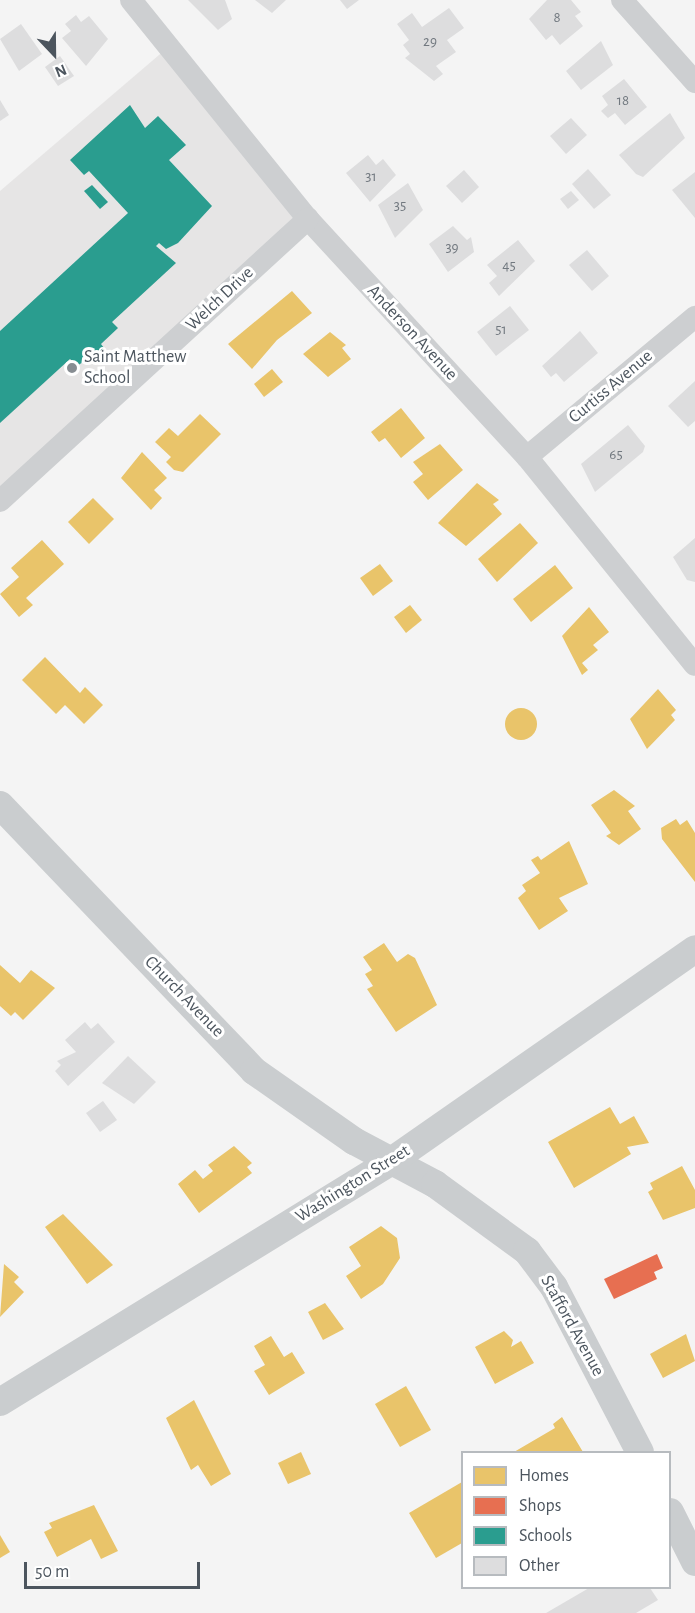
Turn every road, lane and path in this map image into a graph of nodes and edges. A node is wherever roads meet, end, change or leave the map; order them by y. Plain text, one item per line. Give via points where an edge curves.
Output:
1 (131, 0) edge
2 (622, 0) edge
3 (695, 82) edge
4 (308, 219) junction
5 (695, 317) edge
6 (526, 457) junction
7 (0, 501) edge
8 (695, 665) edge
9 (0, 805) edge
10 (695, 949) edge
11 (390, 1162) junction
12 (0, 1402) edge
13 (639, 1451) edge
14 (671, 1516) edge
15 (695, 1562) edge

1 - 4 street, Anderson Avenue
2 - 3 street
4 - 6 street, Anderson Avenue
4 - 7 street, Welch Drive
5 - 6 street, Curtiss Avenue
6 - 8 street, Anderson Avenue
9 - 11 main road, Church Avenue via 255,1071
10 - 11 main road, Washington Street
11 - 12 main road, Washington Street
11 - 13 main road, Stafford Avenue via 435,1184 527,1251 554,1287
14 - 15 main road

